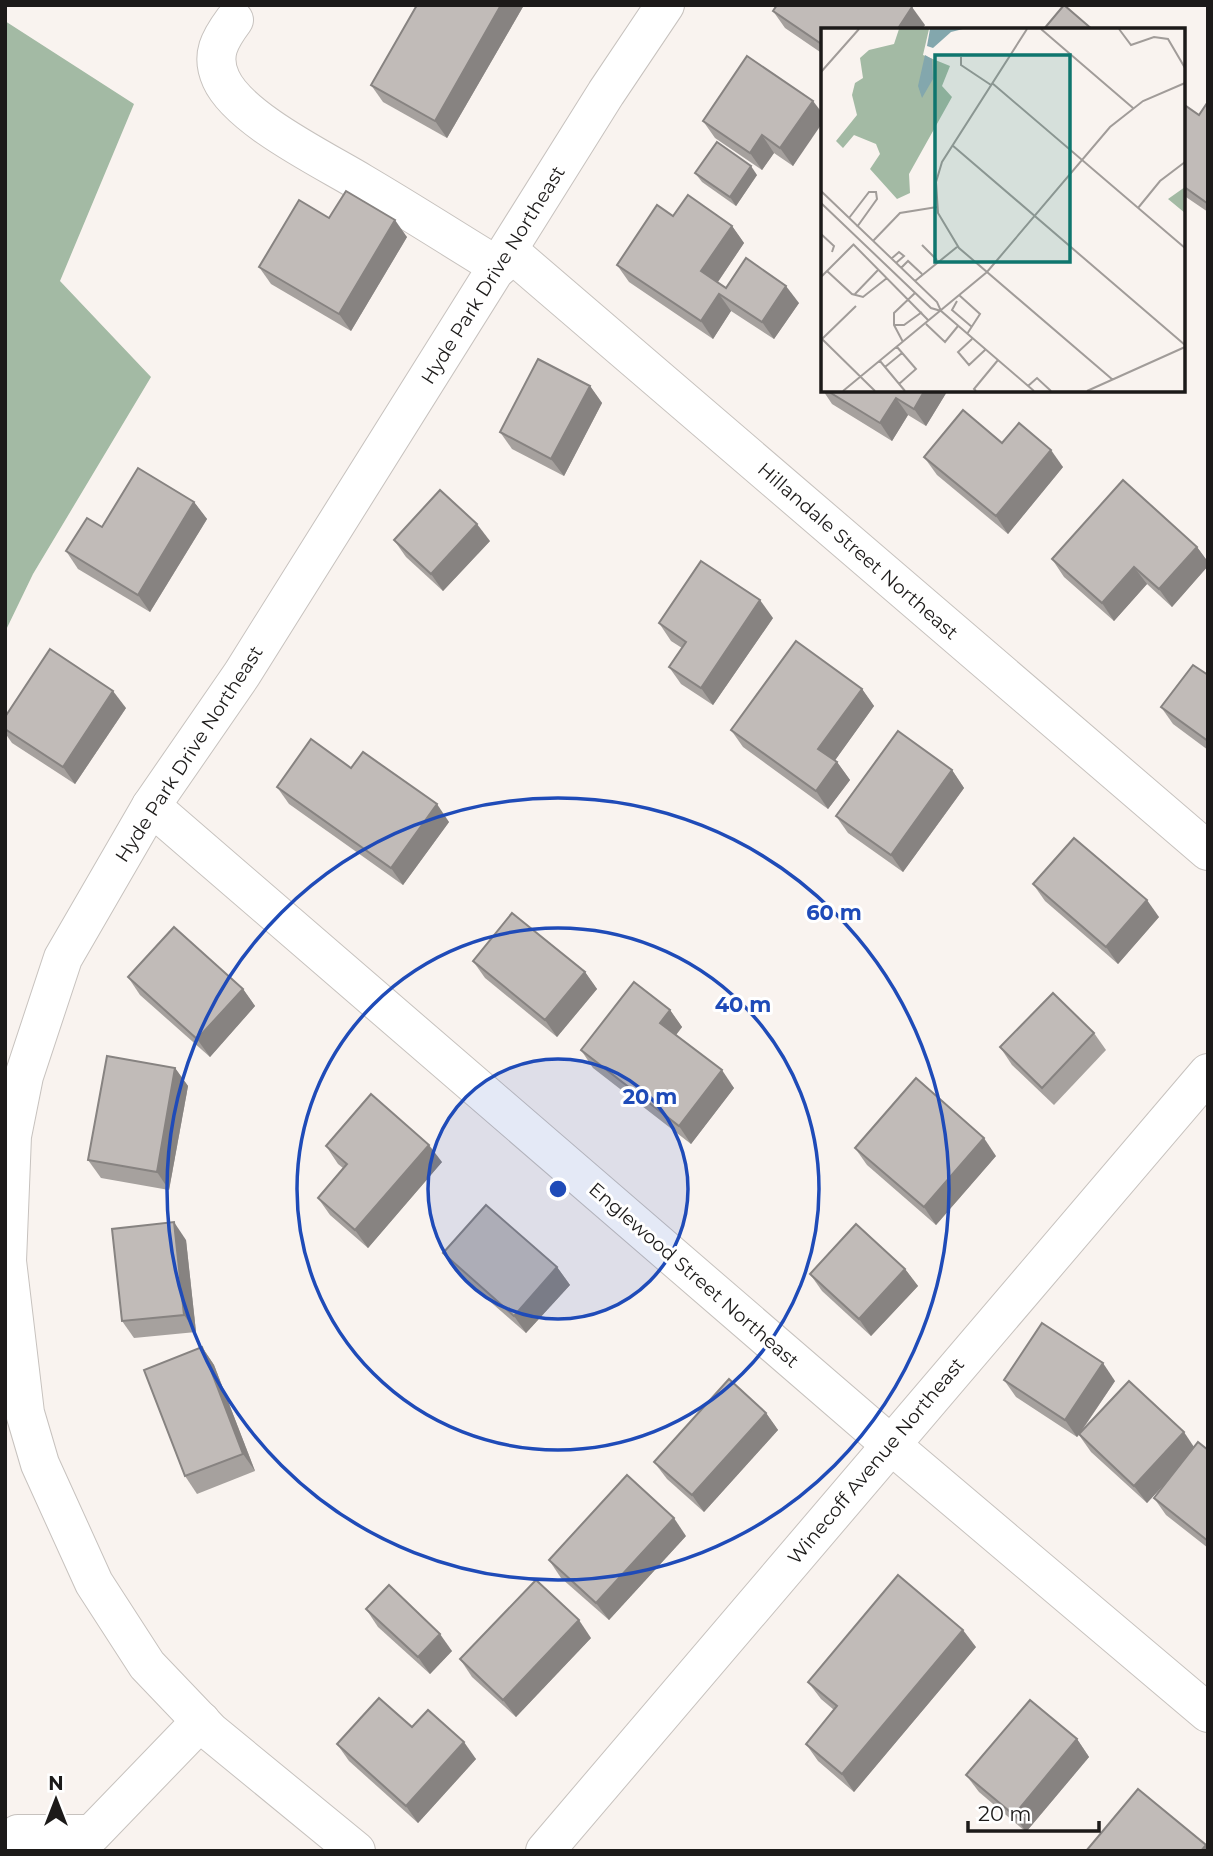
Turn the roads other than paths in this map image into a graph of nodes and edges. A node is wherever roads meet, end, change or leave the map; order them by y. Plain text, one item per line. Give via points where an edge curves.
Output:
1 (665, 5) edge
2 (234, 20) dead end
3 (504, 259) junction
4 (151, 806) junction
5 (1208, 851) edge
6 (1208, 1073) edge
7 (12, 1367) edge
8 (890, 1444) junction
9 (1208, 1713) edge
10 (201, 1721) junction
11 (9, 1834) edge
12 (356, 1851) edge
13 (545, 1851) edge

1 - 3 street, Hyde Park Drive Northeast
2 - 3 street, Hillandale Street Northeast via 218,42 216,61 230,94 283,138
3 - 4 street, Hyde Park Drive Northeast via 242,674
3 - 5 street, Hillandale Street Northeast
4 - 7 street, Hyde Park Drive Northeast via 63,958 24,1076 12,1136 6,1261
4 - 8 street, Englewood Street Northeast
6 - 8 street, Winecoff Avenue Northeast
7 - 10 street, Hyde Park Drive Northeast via 40,1464 94,1583 147,1665
8 - 9 street, Englewood Street Northeast
8 - 13 street, Winecoff Avenue Northeast
10 - 11 street via 92,1834
10 - 12 street, Hyde Park Drive Northeast

